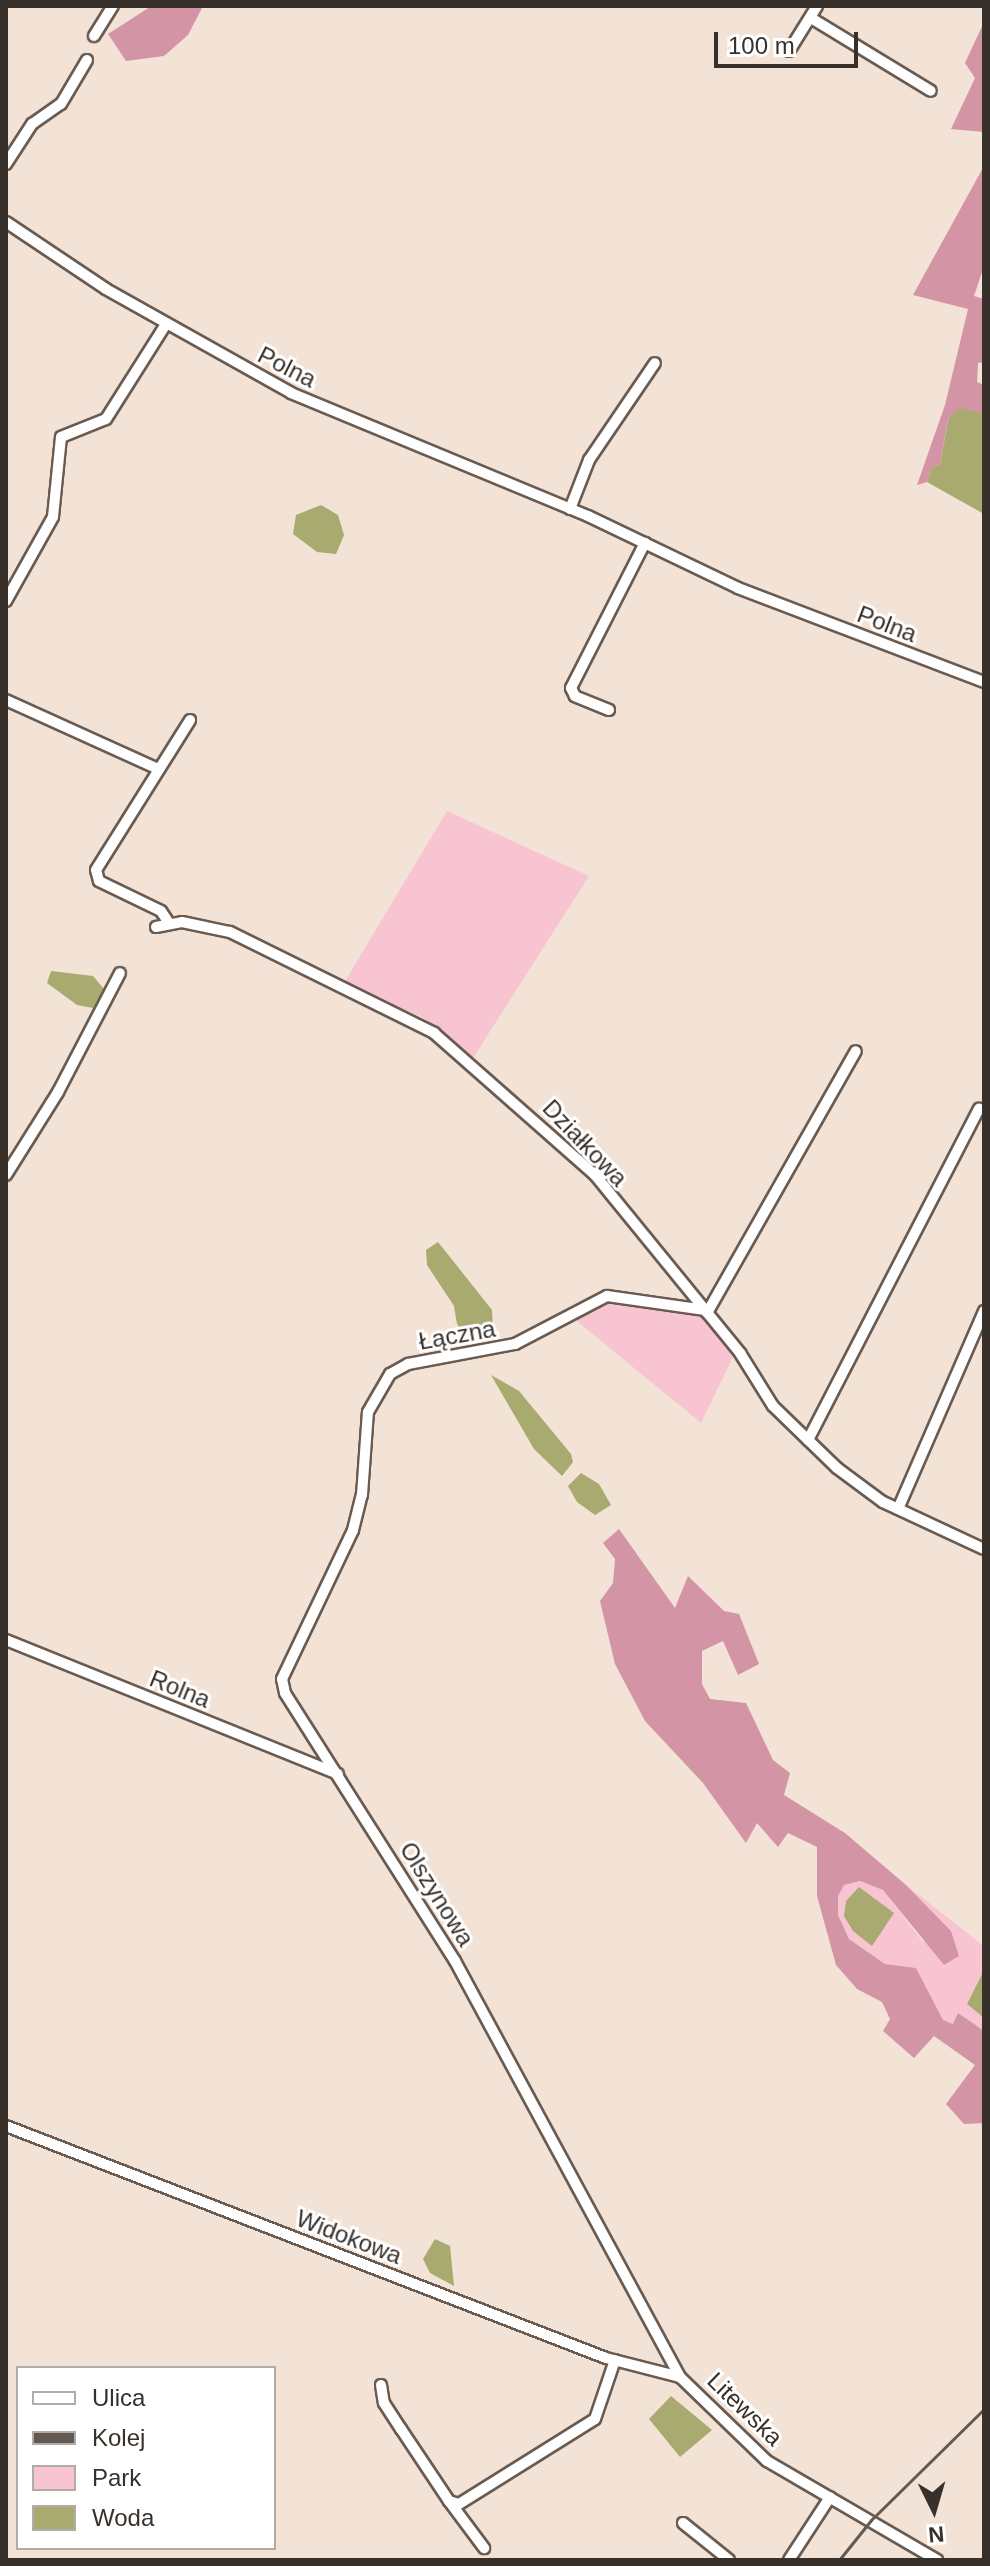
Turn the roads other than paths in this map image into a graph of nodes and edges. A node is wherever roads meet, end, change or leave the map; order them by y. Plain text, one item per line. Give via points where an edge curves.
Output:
1 (113, 6) edge
2 (817, 6) edge
3 (811, 18) junction
4 (94, 36) dead end
5 (789, 51) dead end
6 (87, 60) dead end
7 (931, 91) dead end
8 (6, 164) edge
9 (6, 222) edge
10 (166, 324) junction
11 (655, 363) dead end
12 (570, 509) junction
13 (645, 543) junction
14 (6, 601) edge
15 (984, 682) edge
16 (6, 700) edge
17 (609, 710) dead end
18 (190, 720) dead end
19 (158, 769) junction
20 (169, 923) junction
21 (156, 927) dead end
22 (120, 973) dead end
23 (856, 1051) dead end
24 (979, 1109) dead end
25 (6, 1175) edge
26 (706, 1311) junction
27 (984, 1311) edge
28 (808, 1440) junction
29 (899, 1510) junction
30 (984, 1549) edge
31 (6, 1640) edge
32 (282, 1679) joint
33 (339, 1775) junction
34 (6, 2126) edge
35 (548, 2136) joint
36 (615, 2360) junction
37 (680, 2377) junction
38 (381, 2385) dead end
39 (830, 2497) junction
40 (449, 2501) junction
41 (683, 2523) dead end
42 (484, 2548) dead end
43 (729, 2560) edge
44 (789, 2560) edge
45 (937, 2560) edge

1 - 4 street
2 - 3 street
3 - 5 street
3 - 7 street
6 - 8 street via 61,104 32,124
9 - 10 street, Polna
10 - 12 street, Polna via 291,393
10 - 14 street via 110,415 61,437 53,517
11 - 12 street via 589,460
12 - 13 street, Polna
13 - 15 street, Polna via 738,588
13 - 17 street via 571,688 575,696
16 - 19 street
18 - 19 street
19 - 20 street via 96,870 99,881 161,911
20 - 21 street, Działkowa
20 - 26 street, Działkowa via 230,932 426,1027 574,1153
22 - 25 street via 58,1092
23 - 26 street
24 - 28 street
26 - 28 street, Działkowa via 773,1406
26 - 32 street, Łączna via 607,1296 515,1344 408,1364 390,1374 368,1412 362,1495 353,1530
27 - 29 street
28 - 29 street, Działkowa via 860,1487
29 - 30 street, Działkowa
31 - 33 street, Rolna
32 - 33 street, Olszynowa via 285,1693
33 - 35 street, Olszynowa via 455,1961
34 - 36 street, Widokowa
35 - 37 street, Litewska
36 - 37 street, Widokowa
36 - 40 street via 595,2419 495,2486 459,2504
37 - 39 street, Litewska via 767,2461
38 - 40 street via 384,2403
39 - 44 street
39 - 45 street, Litewska
40 - 42 street
41 - 43 street

